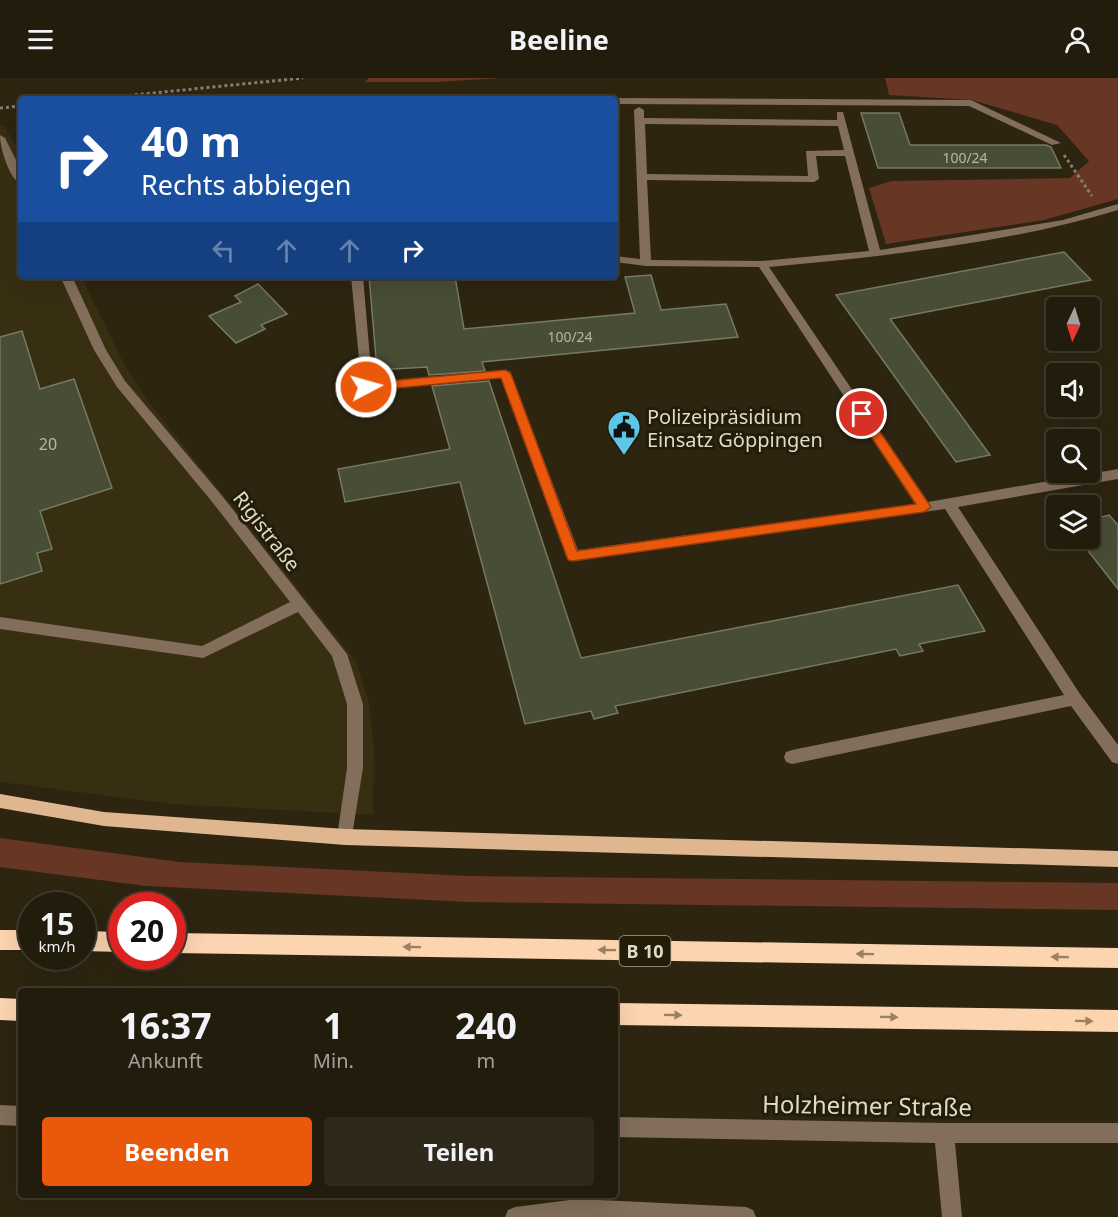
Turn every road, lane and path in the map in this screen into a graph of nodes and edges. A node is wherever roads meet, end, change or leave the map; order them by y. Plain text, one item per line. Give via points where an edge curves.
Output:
1 (303, 78) edge
2 (123, 96) edge
3 (618, 101) edge
4 (639, 101) junction
5 (837, 103) junction
6 (18, 106) edge
7 (0, 108) edge
8 (640, 121) junction
9 (842, 123) junction
10 (0, 138) edge
11 (1056, 143) joint
12 (850, 153) junction
13 (18, 175) edge
14 (642, 177) junction
15 (1118, 207) edge
16 (1102, 212) junction
17 (875, 254) junction
18 (618, 259) edge
19 (645, 263) junction
20 (762, 264) junction
21 (67, 279) edge
22 (357, 279) edge
23 (1118, 474) edge
24 (949, 504) junction
25 (924, 507) junction
26 (300, 604) junction
27 (0, 623) edge
28 (1075, 699) junction
29 (792, 757) dead end
30 (1118, 757) edge
31 (0, 801) edge
32 (345, 837) junction
33 (1118, 860) edge
34 (0, 940) edge
35 (18, 940) edge
36 (186, 942) edge
37 (1118, 958) edge
38 (0, 1010) edge
39 (18, 1010) edge
40 (618, 1014) edge
41 (1118, 1021) edge
42 (0, 1115) edge
43 (18, 1116) edge
44 (618, 1127) edge
45 (944, 1133) junction
46 (1118, 1133) edge
47 (515, 1217) edge
48 (746, 1217) edge
49 (952, 1217) edge

1 - 2 path
3 - 4 street
4 - 5 street
4 - 8 street
5 - 9 street
5 - 11 street via 971,103
6 - 7 path
8 - 9 street
8 - 14 street
9 - 12 street
10 - 13 street
11 - 16 path
12 - 14 street via 810,153 814,179
12 - 17 street
14 - 19 street
15 - 16 street
16 - 17 street via 1064,223
17 - 20 street
18 - 19 street
19 - 20 street
20 - 25 street
21 - 26 street, Rigistraße via 100,350 122,384
22 - 25 street via 366,387 506,374 573,556
23 - 24 street
24 - 25 street
24 - 28 street
26 - 27 street via 203,652
26 - 32 street, Rigistraße via 339,654 355,704 356,768
28 - 29 street
28 - 30 street
31 - 32 main road via 104,819
32 - 33 main road
34 - 35 highway
37 -> 36 highway, B 10
38 - 39 highway
40 -> 41 highway
42 - 43 street
44 - 45 street, Holzheimer Straße
45 - 46 street, Holzheimer Straße
45 - 49 street
47 - 48 street via 578,1209

